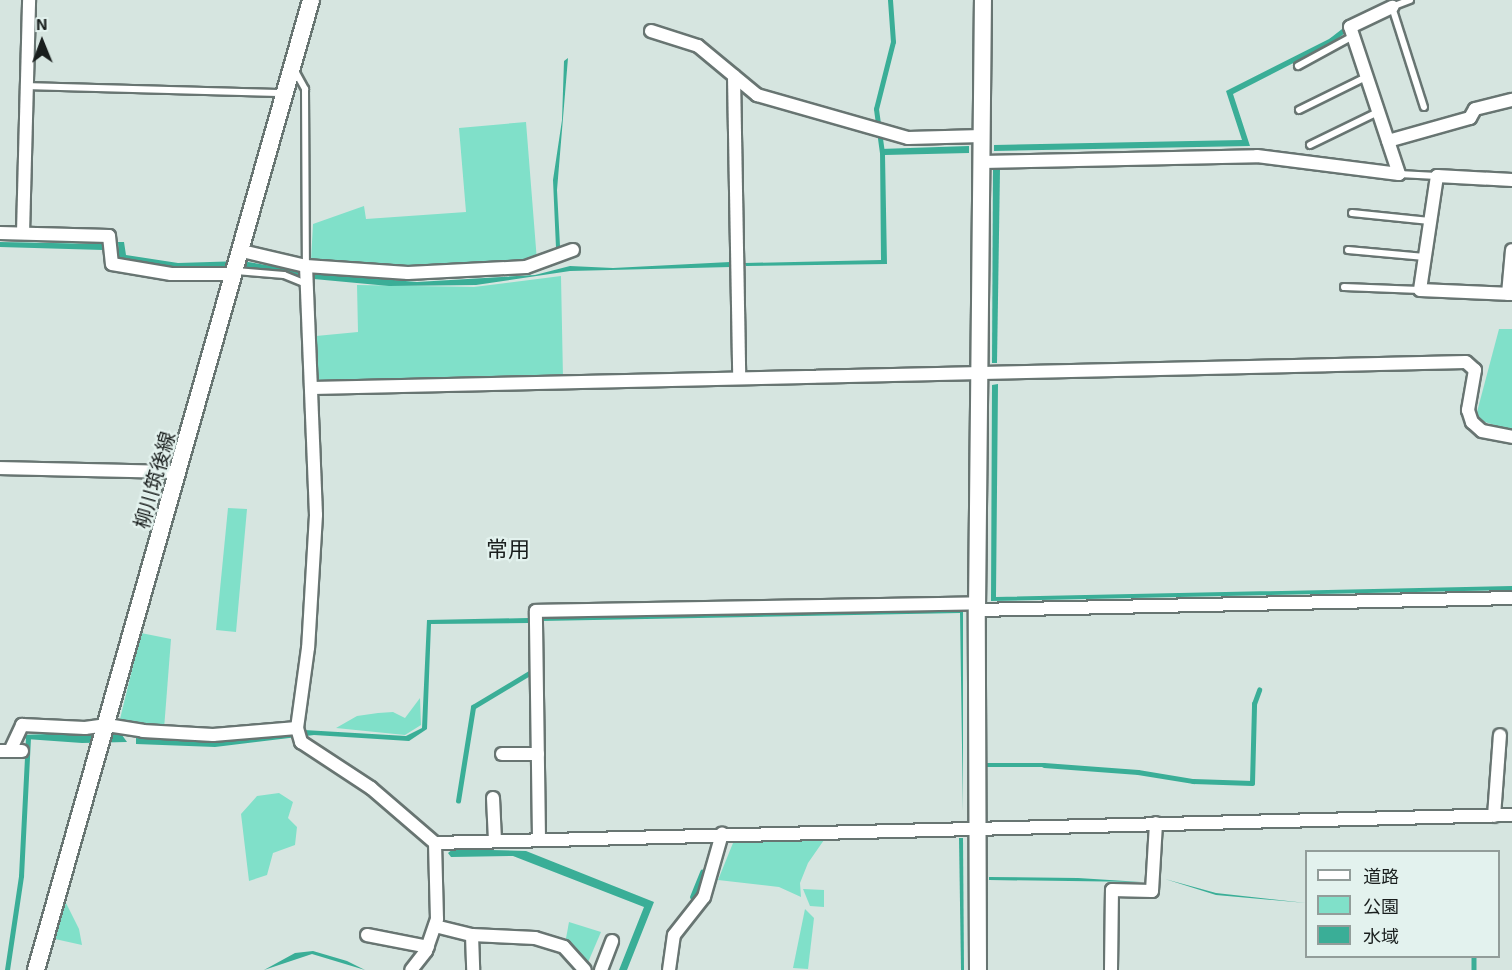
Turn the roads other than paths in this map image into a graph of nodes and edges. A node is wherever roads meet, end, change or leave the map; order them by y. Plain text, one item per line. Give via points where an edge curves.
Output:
1 (29, 0) edge
2 (311, 0) edge
3 (983, 0) edge
4 (1410, 0) edge
5 (1392, 8) junction
6 (651, 31) dead end
7 (1353, 36) junction
8 (292, 66) junction
9 (1298, 66) dead end
10 (734, 76) junction
11 (1366, 76) junction
12 (27, 86) junction
13 (285, 93) junction
14 (1512, 99) edge
15 (1424, 107) dead end
16 (1299, 110) dead end
17 (1378, 112) junction
18 (982, 136) junction
19 (1388, 141) junction
20 (1310, 145) dead end
21 (982, 162) junction
22 (1399, 174) junction
23 (1437, 176) junction
24 (1512, 180) edge
25 (1353, 213) dead end
26 (1430, 221) junction
27 (0, 233) edge
28 (23, 233) junction
29 (573, 249) dead end
30 (1512, 249) edge
31 (1348, 250) dead end
32 (242, 251) junction
33 (1425, 257) junction
34 (306, 266) junction
35 (235, 273) junction
36 (307, 284) junction
37 (1344, 287) dead end
38 (1420, 290) junction
39 (1510, 294) edge
40 (980, 374) junction
41 (739, 377) junction
42 (312, 388) junction
43 (1512, 437) edge
44 (0, 468) edge
45 (179, 472) junction
46 (1512, 598) edge
47 (977, 606) junction
48 (107, 725) junction
49 (297, 728) junction
50 (1500, 735) dead end
51 (10, 751) edge
52 (502, 754) dead end
53 (538, 754) junction
54 (493, 798) dead end
55 (1512, 815) edge
56 (1494, 816) junction
57 (1156, 823) junction
58 (976, 828) junction
59 (722, 834) junction
60 (539, 838) junction
61 (495, 840) junction
62 (435, 843) junction
63 (435, 926) junction
64 (367, 935) dead end
65 (472, 935) junction
66 (612, 940) dead end
67 (428, 947) junction
68 (36, 970) edge
69 (411, 970) edge
70 (473, 970) edge
71 (585, 970) edge
72 (601, 970) edge
73 (669, 970) edge
74 (978, 970) edge
75 (1111, 970) edge

1 - 12 street
2 - 8 main road, 柳川筑後線
3 - 18 main road
4 - 5 lane
5 - 7 street via 1350,27
5 - 15 lane
6 - 10 street via 698,46
7 - 9 lane
7 - 11 street
8 - 13 main road, 柳川筑後線
8 - 34 lane via 305,89
10 - 18 street via 756,95 908,138
10 - 41 street
11 - 16 lane
11 - 17 street
12 - 13 lane
12 - 28 street
13 - 32 main road, 柳川筑後線
14 - 19 street via 1475,109 1470,118
17 - 19 street
17 - 20 lane
18 - 21 main road
19 - 22 street
21 - 22 street via 1257,156
21 - 40 main road
22 - 23 lane
23 - 24 street
23 - 26 street
25 - 26 lane
26 - 33 street
27 - 28 street
28 - 35 street via 109,236 112,264 171,274
29 - 34 street via 526,267 479,270 408,273
30 - 39 street
31 - 33 lane
32 - 34 street
32 - 35 main road, 柳川筑後線
33 - 38 street
34 - 36 street
35 - 36 lane via 285,275
35 - 45 main road, 柳川筑後線
36 - 42 street
37 - 38 lane
38 - 39 street
40 - 41 street
40 - 43 street via 1467,362 1475,370 1468,410 1472,422 1482,431
40 - 47 main road
41 - 42 street
42 - 49 street via 316,515 308,648
44 - 45 street
45 - 48 main road, 柳川筑後線
46 - 47 street
47 - 53 street via 536,611
47 - 58 main road
48 - 49 street via 213,735
48 - 51 street via 22,725
48 - 68 main road, 柳川筑後線
49 - 62 street via 301,742 371,788
50 - 56 street
52 - 53 street
53 - 60 street
54 - 61 street
55 - 56 street
56 - 57 street
57 - 58 street
57 - 75 street via 1152,891 1112,890
58 - 59 street
58 - 74 main road
59 - 60 street
59 - 73 street via 704,897 674,935
60 - 61 street
61 - 62 street
62 - 63 street via 439,883
63 - 65 street
63 - 67 street
64 - 67 street
65 - 70 street
65 - 71 street via 535,938 564,947
66 - 72 street
67 - 69 street

